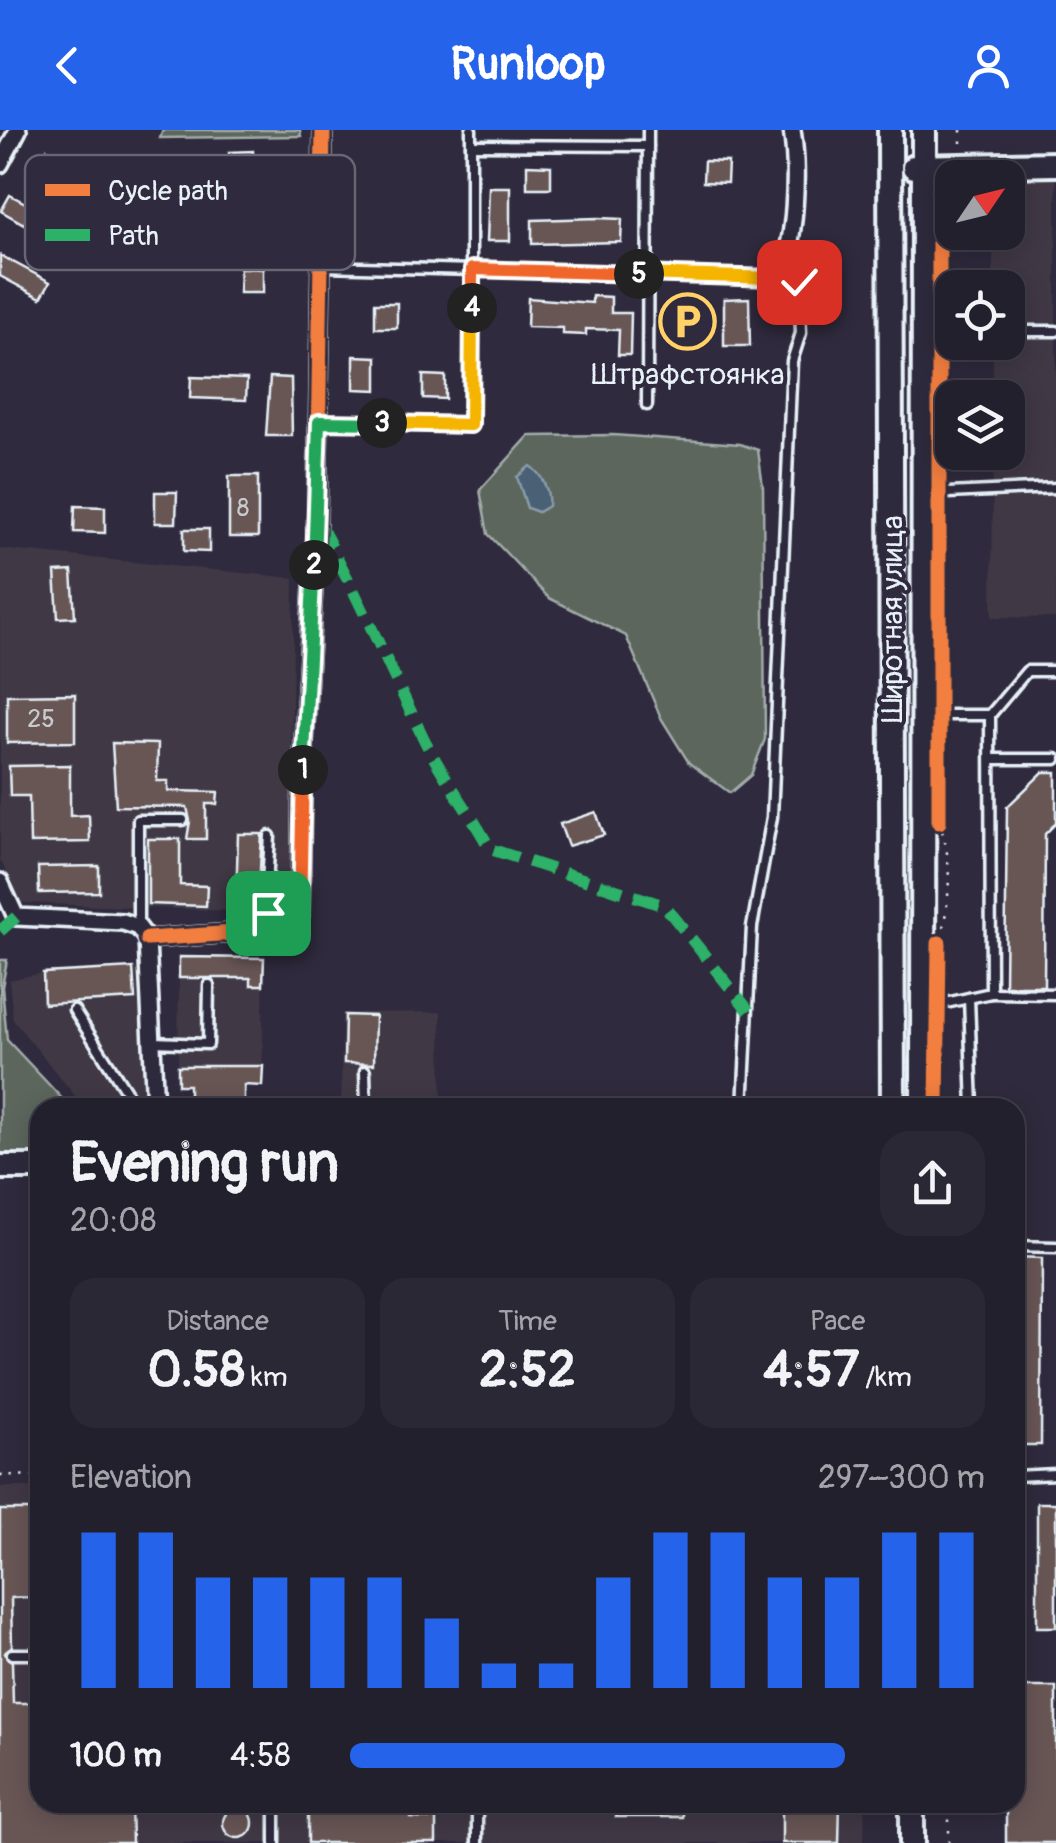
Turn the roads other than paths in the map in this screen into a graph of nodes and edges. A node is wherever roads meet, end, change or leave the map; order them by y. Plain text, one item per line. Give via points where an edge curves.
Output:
1 (18, 130) edge
2 (324, 130) edge
3 (471, 130) edge
4 (648, 130) edge
5 (792, 130) edge
6 (890, 130) edge
7 (924, 130) edge
8 (472, 145) junction
9 (648, 146) junction
10 (324, 155) edge
11 (0, 164) edge
12 (1056, 164) edge
13 (890, 167) junction
14 (925, 167) junction
15 (355, 267) edge
16 (472, 269) junction
17 (322, 270) edge
18 (647, 274) junction
19 (777, 278) junction
20 (922, 330) junction
21 (935, 330) edge
22 (1025, 331) edge
23 (1056, 331) edge
24 (646, 405) dead end
25 (319, 422) junction
26 (1056, 488) edge
27 (923, 494) junction
28 (1056, 672) edge
29 (922, 715) junction
30 (990, 715) junction
31 (991, 760) junction
32 (1056, 760) edge
33 (183, 820) dead end
34 (270, 836) dead end
35 (0, 882) edge
36 (264, 931) junction
37 (143, 933) junction
38 (209, 985) dead end
39 (991, 994) junction
40 (1056, 994) edge
41 (969, 998) junction
42 (923, 1008) junction
43 (74, 1010) dead end
44 (152, 1042) junction
45 (365, 1071) dead end
46 (128, 1098) edge
47 (155, 1098) edge
48 (366, 1098) edge
49 (743, 1098) edge
50 (893, 1098) edge
51 (923, 1098) edge
52 (973, 1098) edge
53 (0, 1167) edge
54 (30, 1167) edge
55 (1025, 1246) edge
56 (1056, 1246) edge
57 (1056, 1474) edge
58 (1025, 1476) edge
59 (12, 1654) dead end
60 (30, 1654) edge
61 (274, 1813) edge
62 (478, 1813) edge
63 (912, 1813) edge
64 (275, 1843) edge
65 (478, 1843) edge
66 (912, 1843) edge

1 - 11 street
2 - 10 street
3 - 8 lane
4 - 9 lane
5 - 19 street via 787,262
6 - 13 main road, Широтная улица
7 - 14 main road, Широтная улица
8 - 9 lane
8 - 16 lane
9 - 18 lane
12 - 14 main road
13 - 14 main road
13 - 50 main road, Широтная улица
14 - 20 main road, Широтная улица
15 - 16 lane
16 - 18 lane
16 - 25 lane via 471,425
17 - 25 street
18 - 19 lane
18 - 24 lane
19 - 49 lane via 799,282 800,333 792,362 772,817 752,927
20 - 21 lane
20 - 27 main road, Широтная улица
22 - 23 lane
25 - 36 street via 300,914 291,924
26 - 27 lane
27 - 29 main road, Широтная улица
28 - 30 lane via 1026,671
29 - 30 lane
29 - 42 main road, Широтная улица
30 - 31 lane
31 - 32 lane
31 - 39 lane
33 - 37 lane via 138,820
34 - 36 lane
35 - 37 street via 16,917 123,922
36 - 37 street
37 - 44 street
38 - 44 lane via 208,1044
39 - 40 lane
39 - 41 lane
41 - 42 lane
41 - 52 lane
42 - 51 main road, Широтная улица
43 - 46 lane
44 - 47 street
45 - 48 lane
53 - 54 main road
55 - 56 lane
57 - 58 lane
59 - 60 lane
61 - 64 lane
62 - 65 lane
63 - 66 main road

